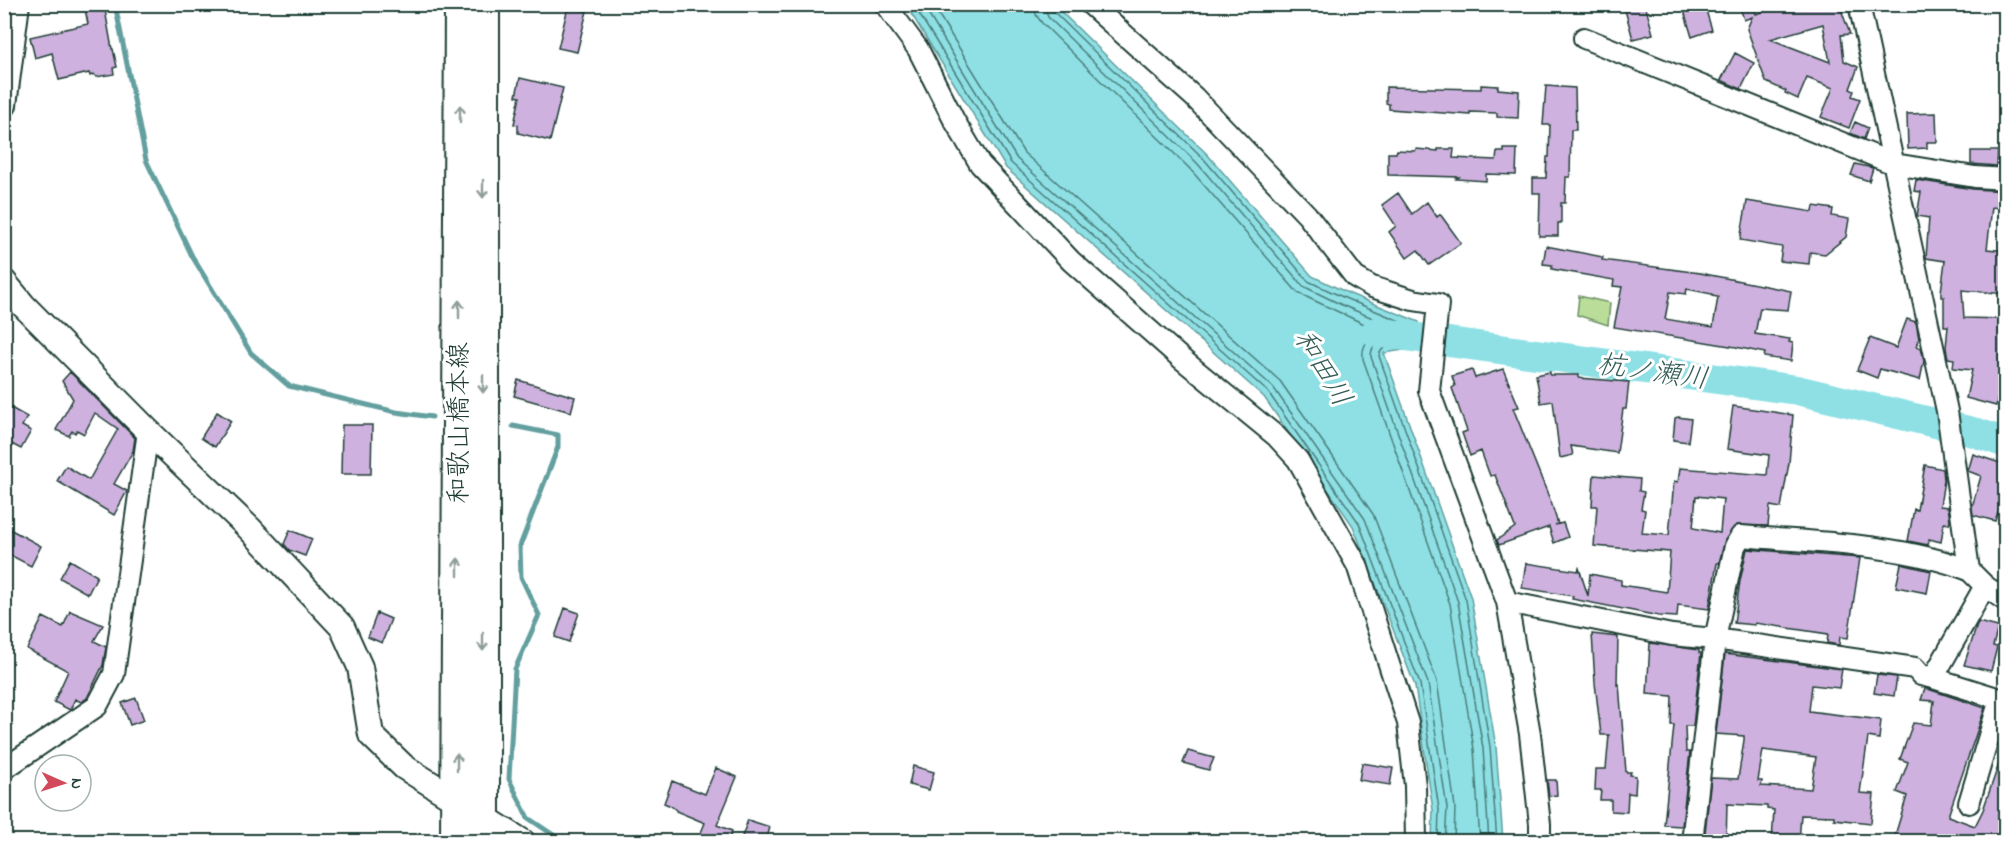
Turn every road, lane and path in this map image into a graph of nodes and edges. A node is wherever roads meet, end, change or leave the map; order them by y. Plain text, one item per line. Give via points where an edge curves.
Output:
1 (17, 4) edge
2 (461, 4) edge
3 (483, 4) edge
4 (885, 4) edge
5 (1090, 4) edge
6 (1863, 8) edge
7 (1584, 38) dead end
8 (4, 105) edge
9 (1894, 164) junction
10 (2006, 178) edge
11 (4, 282) edge
12 (148, 431) junction
13 (1969, 570) junction
14 (1985, 586) junction
15 (2006, 600) edge
16 (1507, 602) junction
17 (1715, 639) junction
18 (1933, 678) junction
19 (4, 769) edge
20 (457, 800) junction
21 (1969, 803) dead end
22 (483, 830) edge
23 (457, 842) edge
24 (523, 842) edge
25 (1416, 842) edge
26 (1540, 842) edge
27 (1692, 842) edge

1 - 8 street
20 -> 2 main road, 和歌山橋本線
3 -> 22 main road, 和歌山橋本線
4 - 25 street via 918,49 980,164 1071,261 1276,436 1298,460 1357,565 1408,723
5 - 16 street via 1194,98 1307,215 1355,277 1372,287 1438,304 1430,390
6 - 9 street
7 - 9 street
9 - 10 street
9 - 13 street via 1947,411
11 - 12 street
12 - 19 street via 114,674 97,706
12 - 20 street via 250,528 342,627 360,667 371,735 404,767
13 - 14 street
13 - 17 street via 1942,560 1867,547 1741,536 1735,546
14 - 15 street
14 - 18 street
16 - 17 street via 1672,635
16 - 26 street via 1530,734
17 - 18 street via 1915,668 1921,675
17 - 27 street
18 - 21 street via 2000,699
20 - 22 street
20 - 23 main road, 和歌山橋本線
22 - 24 street

